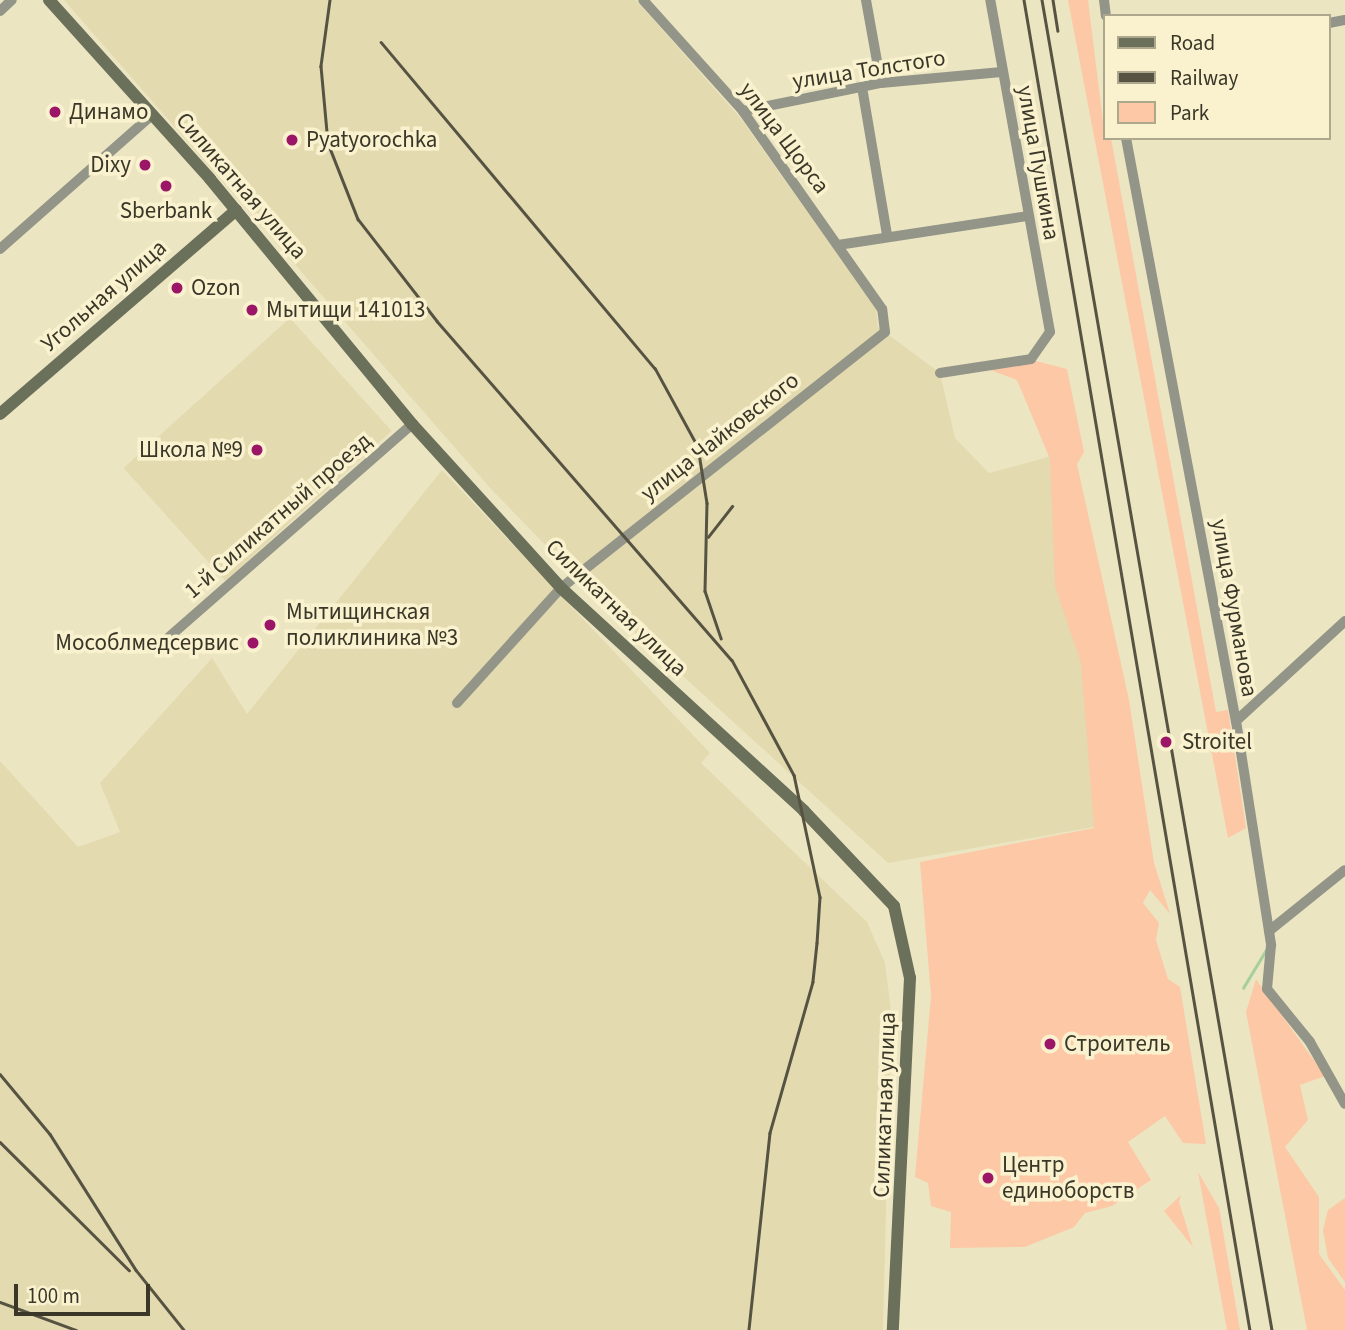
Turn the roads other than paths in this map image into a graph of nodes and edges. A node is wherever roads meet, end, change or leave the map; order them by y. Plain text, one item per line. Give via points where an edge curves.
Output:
1 (12, 0) edge
2 (49, 0) edge
3 (643, 0) edge
4 (866, 0) edge
5 (990, 0) edge
6 (0, 11) edge
7 (1002, 72) junction
8 (881, 83) junction
9 (862, 87) junction
10 (743, 111) junction
11 (151, 116) junction
12 (1126, 140) edge
13 (236, 210) junction
14 (1027, 216) junction
15 (887, 235) junction
16 (838, 244) junction
17 (0, 248) edge
18 (882, 309) joint
19 (940, 373) dead end
20 (0, 414) edge
21 (412, 424) junction
22 (561, 588) junction
23 (1345, 621) edge
24 (169, 637) dead end
25 (457, 703) dead end
26 (1236, 721) junction
27 (1345, 870) edge
28 (1269, 931) junction
29 (1345, 1104) edge
30 (893, 1330) edge

1 - 6 street
2 - 11 street, Силикатная улица
3 - 10 street, улица Щорса
4 - 8 street
5 - 7 street, улица Пушкина
7 - 8 street, улица Толстого
7 - 14 street, улица Пушкина
8 - 9 street, улица Толстого
9 - 10 street, улица Толстого
9 - 15 street
10 - 16 street, улица Щорса
11 - 13 street, Силикатная улица
11 - 17 street
12 - 26 street, улица Фурманова
13 - 20 street, Угольная улица
13 - 21 street, Силикатная улица
14 - 15 street
14 - 19 street, улица Пушкина via 1050,332 1031,359
15 - 16 street
16 - 18 street, улица Щорса
18 - 22 street, улица Чайковского via 885,332
21 - 22 street, Силикатная улица
21 - 24 street, 1-й Силикатный проезд
22 - 25 street
22 - 30 street, Силикатная улица via 804,811 894,906 910,978
23 - 26 street
26 - 28 street, улица Фурманова
27 - 28 street
28 - 29 street, улица Фурманова via 1266,989 1310,1042

